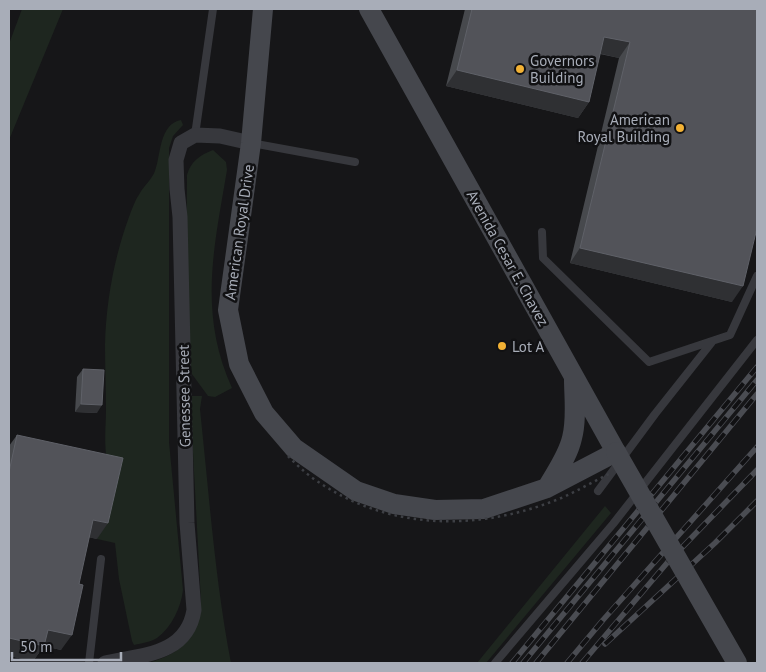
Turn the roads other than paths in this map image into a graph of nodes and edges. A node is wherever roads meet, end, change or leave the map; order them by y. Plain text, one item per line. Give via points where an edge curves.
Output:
1 (214, 9) edge
2 (263, 9) edge
3 (369, 9) edge
4 (195, 135) junction
5 (251, 143) junction
6 (355, 162) dead end
7 (542, 232) dead end
8 (757, 276) edge
9 (757, 340) edge
10 (713, 341) junction
11 (574, 377) junction
12 (620, 459) junction
13 (547, 488) junction
14 (598, 491) dead end
15 (101, 559) dead end
16 (89, 663) edge
17 (105, 663) edge
18 (495, 663) edge
19 (737, 663) edge

1 - 4 lane
2 - 5 main road, American Royal Drive
3 - 11 main road, Avenida Cesar E. Chavez
4 - 5 street via 220,136
4 - 17 street, Genessee Street via 181,143 176,160 193,619 184,636 171,647
5 - 6 lane
5 - 13 main road, American Royal Drive via 228,310 239,364 264,413 291,452 356,492 394,504 435,510 484,509
7 - 10 lane via 543,258 648,362
8 - 10 lane via 730,335
9 - 18 lane via 613,524
10 - 14 lane
11 - 12 main road, Avenida Cesar E. Chavez
11 - 13 main road via 572,438
12 - 13 main road, American Royal Drive
12 - 19 main road, Avenida Cesar E. Chavez, bridge
15 - 16 lane

